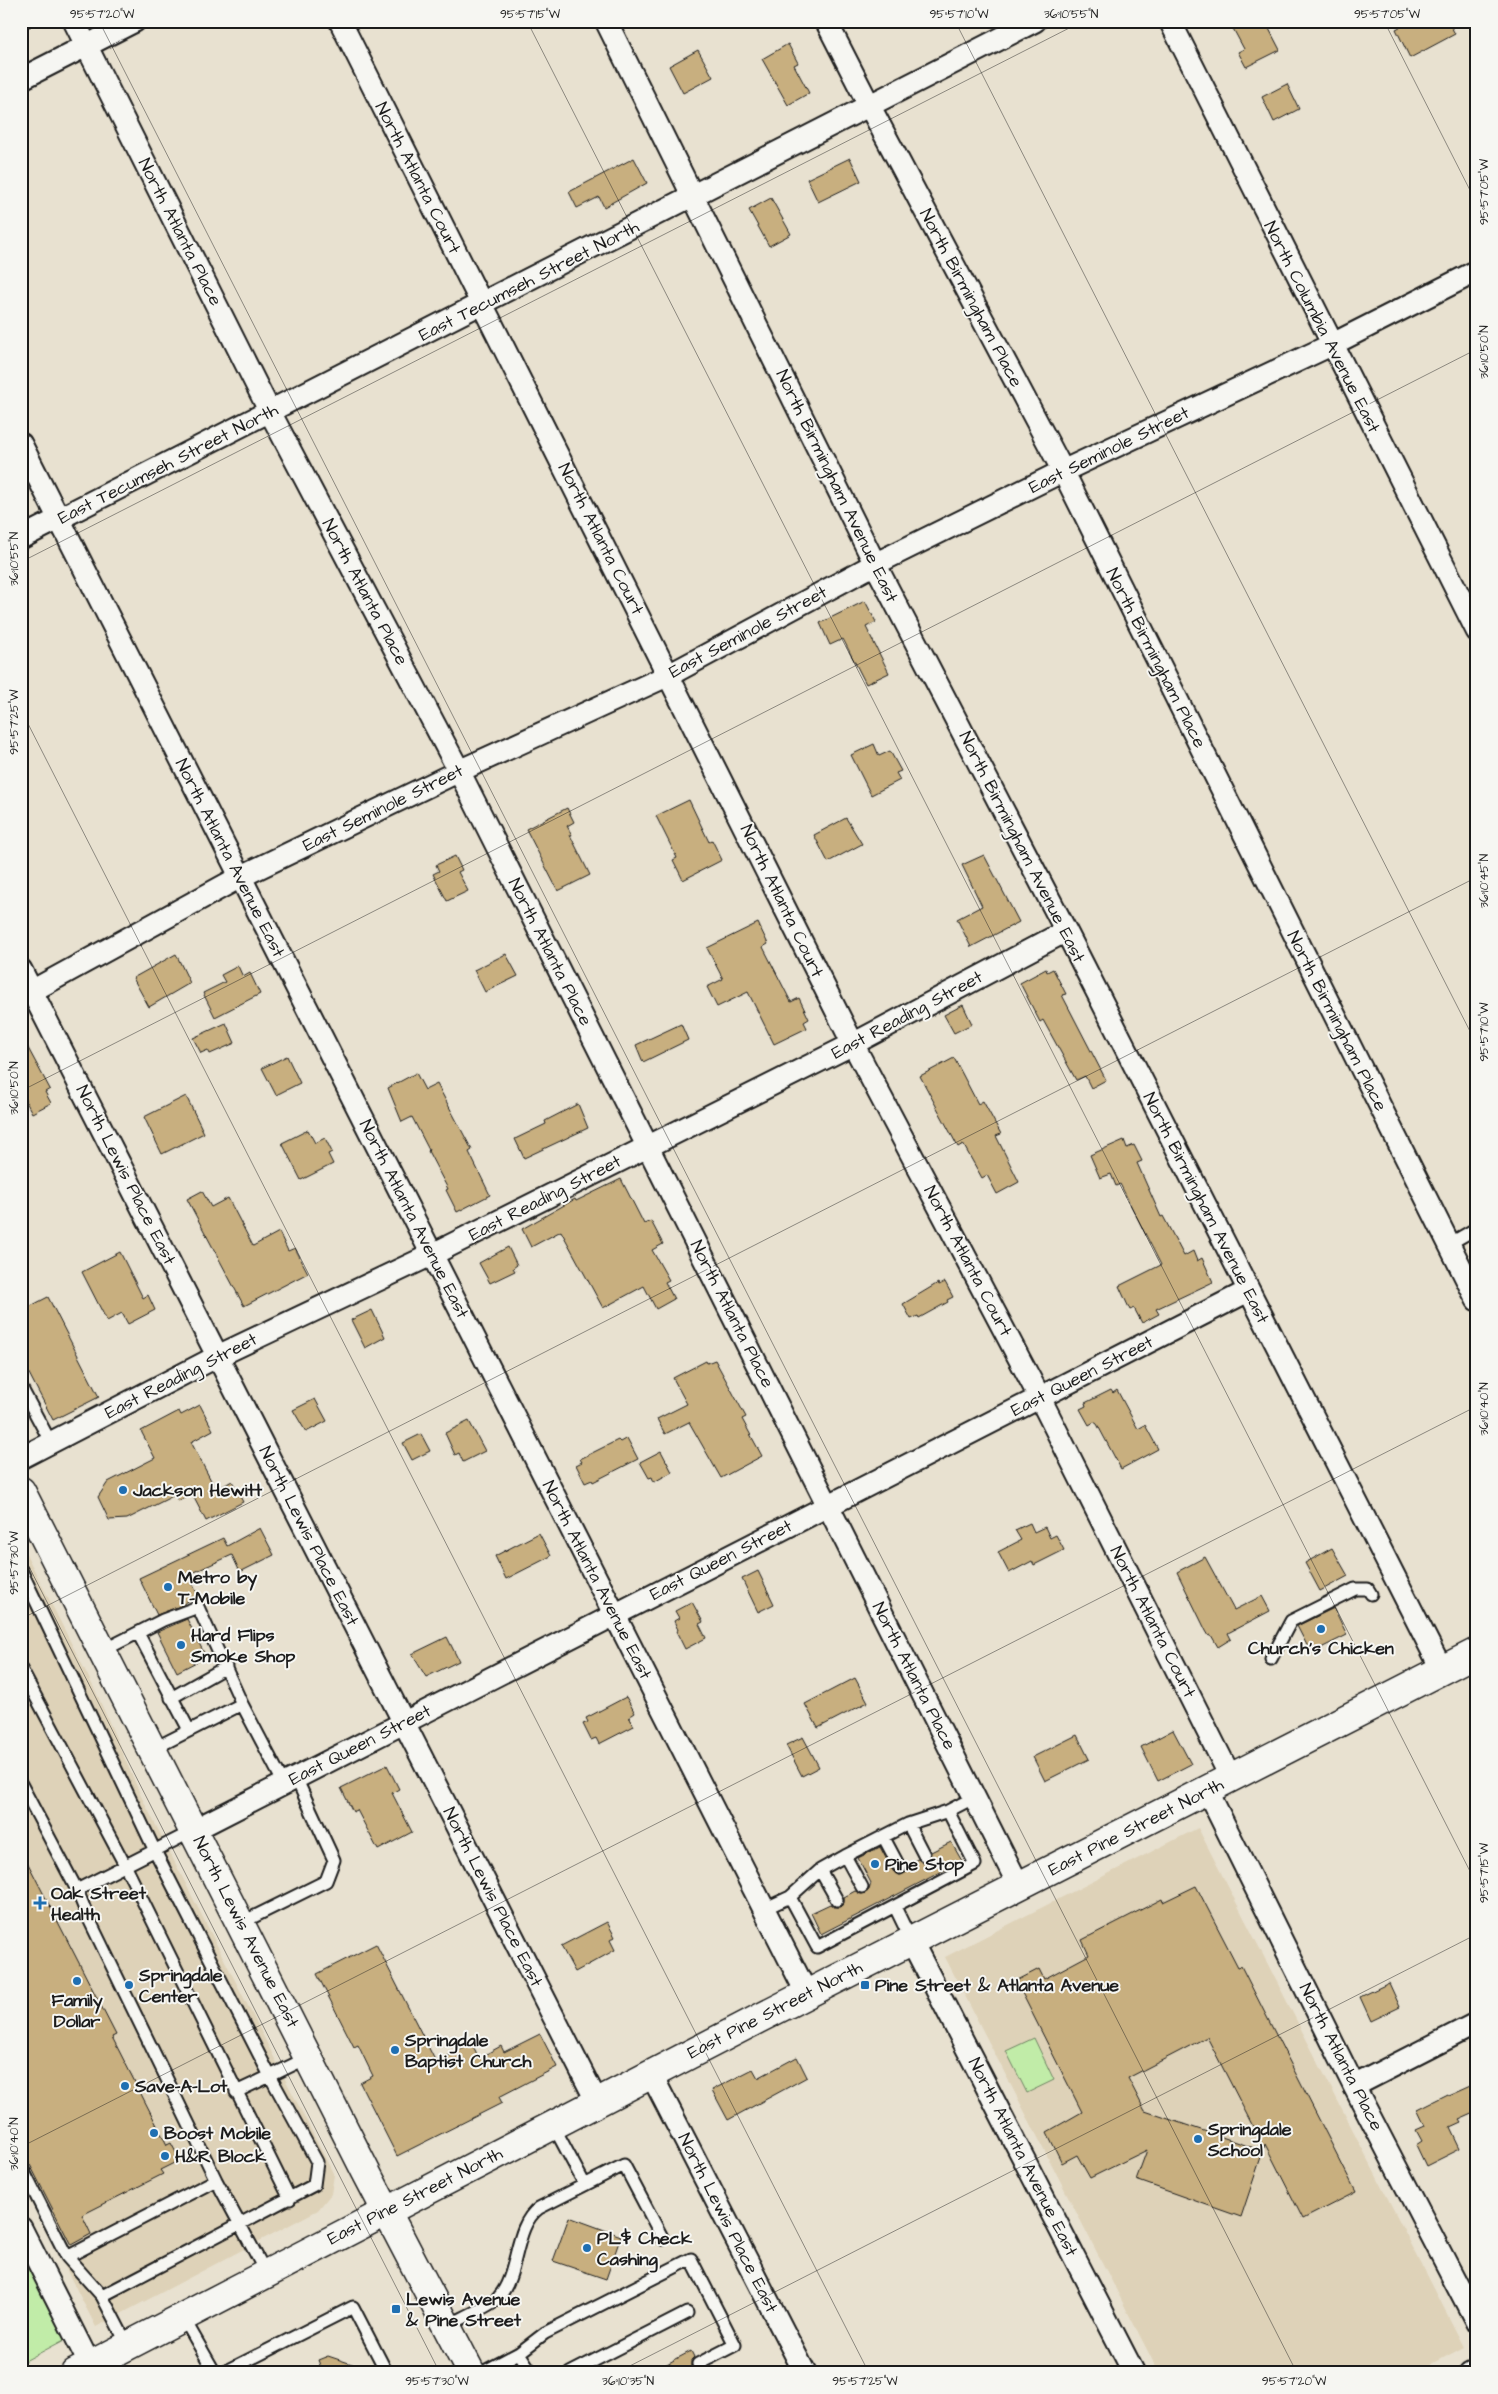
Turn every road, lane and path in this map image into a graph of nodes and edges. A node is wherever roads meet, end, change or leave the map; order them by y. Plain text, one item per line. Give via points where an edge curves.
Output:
1 (74, 21) edge
2 (134, 21) edge
3 (340, 21) edge
4 (606, 21) edge
5 (826, 21) edge
6 (1035, 21) edge
7 (1170, 21) edge
8 (86, 46) junction
9 (21, 79) edge
10 (869, 105) junction
11 (694, 196) junction
12 (1477, 271) edge
13 (482, 305) junction
14 (1331, 345) junction
15 (270, 412) junction
16 (21, 444) edge
17 (1063, 471) junction
18 (59, 519) junction
19 (21, 538) edge
20 (875, 564) junction
21 (1477, 631) edge
22 (669, 675) junction
23 (459, 771) junction
24 (240, 877) junction
25 (1066, 931) junction
26 (21, 970) edge
27 (27, 994) edge
28 (853, 1044) junction
29 (648, 1147) junction
30 (1477, 1228) edge
31 (1449, 1244) junction
32 (433, 1254) junction
33 (1248, 1291) junction
34 (1477, 1300) edge
35 (218, 1356) junction
36 (21, 1387) edge
37 (1040, 1398) junction
38 (51, 1443) junction
39 (21, 1458) edge
40 (21, 1491) edge
41 (828, 1506) junction
42 (21, 1570) edge
43 (1371, 1594) dead end
44 (615, 1614) junction
45 (138, 1633) junction
46 (102, 1651) junction
47 (1477, 1652) edge
48 (1271, 1659) dead end
49 (226, 1667) junction
50 (21, 1669) edge
51 (1442, 1670) junction
52 (171, 1698) junction
53 (242, 1704) junction
54 (404, 1722) junction
55 (189, 1730) junction
56 (153, 1749) junction
57 (1231, 1778) junction
58 (290, 1781) junction
59 (21, 1784) edge
60 (1207, 1790) junction
61 (975, 1797) junction
62 (948, 1810) junction
63 (908, 1824) junction
64 (194, 1830) junction
65 (883, 1836) junction
66 (155, 1851) junction
67 (924, 1855) dead end
68 (845, 1856) junction
69 (125, 1865) junction
70 (900, 1868) dead end
71 (820, 1870) junction
72 (1019, 1886) junction
73 (862, 1887) dead end
74 (77, 1890) junction
75 (790, 1897) junction
76 (837, 1900) dead end
77 (895, 1907) junction
78 (764, 1910) junction
79 (241, 1922) junction
80 (911, 1940) junction
81 (808, 1994) junction
82 (1477, 2023) edge
83 (309, 2057) junction
84 (651, 2074) junction
85 (270, 2076) junction
86 (1354, 2086) junction
87 (236, 2092) junction
88 (597, 2102) junction
89 (553, 2125) junction
90 (21, 2166) edge
91 (216, 2180) junction
92 (585, 2185) junction
93 (290, 2199) junction
94 (387, 2210) junction
95 (240, 2222) junction
96 (21, 2228) edge
97 (663, 2239) dead end
98 (67, 2257) junction
99 (266, 2273) junction
100 (102, 2296) junction
101 (686, 2313) dead end
102 (183, 2316) junction
103 (1477, 2323) edge
104 (447, 2326) junction
105 (128, 2346) junction
106 (519, 2353) junction
107 (698, 2364) dead end
108 (83, 2369) edge
109 (1477, 2370) edge
110 (215, 2373) edge
111 (223, 2373) edge
112 (387, 2373) edge
113 (471, 2373) edge
114 (481, 2373) edge
115 (532, 2373) edge
116 (570, 2373) edge
117 (805, 2373) edge
118 (1134, 2373) edge
119 (1471, 2373) edge

1 - 8 street, North Atlanta Place
2 - 8 street
3 - 13 street, North Atlanta Court
4 - 11 street, North Birmingham Avenue East
5 - 10 street, North Birmingham Place
6 - 10 street, East Tecumseh Street North
7 - 14 street, North Columbia Avenue East
8 - 9 street
8 - 15 street, North Atlanta Place
10 - 11 street, East Tecumseh Street North
10 - 17 street, North Birmingham Place
11 - 13 street, East Tecumseh Street North
11 - 20 street, North Birmingham Avenue East
12 - 14 street, East Seminole Street
13 - 15 street, East Tecumseh Street North
13 - 22 street, North Atlanta Court
14 - 17 street, East Seminole Street
14 - 21 street, North Columbia Avenue East
15 - 18 street, East Tecumseh Street North
15 - 23 street, North Atlanta Place
16 - 18 street, North Atlanta Avenue East
17 - 20 street, East Seminole Street
17 - 31 street, North Birmingham Place
18 - 19 street, East Tecumseh Street North
18 - 24 street, North Atlanta Avenue East
20 - 22 street, East Seminole Street
20 - 25 street, North Birmingham Avenue East
22 - 23 street, East Seminole Street
22 - 28 street, North Atlanta Court
23 - 24 street, East Seminole Street
23 - 29 street, North Atlanta Place
24 - 27 street, East Seminole Street
24 - 32 street, North Atlanta Avenue East
25 - 28 street, East Reading Street
25 - 33 street, North Birmingham Avenue East
26 - 27 street, North Lewis Place East
27 - 35 street, North Lewis Place East
28 - 29 street, East Reading Street
28 - 37 street, North Atlanta Court
29 - 32 street, East Reading Street
29 - 41 street, North Atlanta Place
30 - 31 lane
31 - 34 street, North Birmingham Place
32 - 35 street, East Reading Street
32 - 44 street, North Atlanta Avenue East
33 - 37 street, East Queen Street
33 - 51 street, North Birmingham Avenue East
35 - 38 street, East Reading Street
35 - 54 street, North Lewis Place East
36 - 38 lane
37 - 41 street, East Queen Street
37 - 57 street, North Atlanta Court
38 - 39 street, East Reading Street
40 - 46 main road, North Lewis Avenue East
41 - 44 street, East Queen Street
41 - 61 street, North Atlanta Place
42 - 66 lane
43 - 48 lane via 1368,1589 1355,1589 1291,1621
44 - 54 street, East Queen Street
44 - 78 street, North Atlanta Avenue East
45 - 46 lane
45 - 49 lane via 198,1607
45 - 52 lane
46 - 56 main road, North Lewis Avenue East
47 - 51 main road, East Pine Street North
49 - 52 lane
49 - 53 lane
50 - 69 lane
51 - 57 main road, East Pine Street North
52 - 55 lane
53 - 55 lane
53 - 58 lane
54 - 58 street, East Queen Street
54 - 88 street, North Lewis Place East
55 - 56 lane
56 - 64 main road, North Lewis Avenue East
57 - 60 main road, East Pine Street North
58 - 64 street, East Queen Street
58 - 79 lane via 334,1860 326,1881
59 - 74 lane
60 - 72 main road, East Pine Street North
60 - 86 street, North Atlanta Place
61 - 62 lane
61 - 72 street, North Atlanta Place
62 - 63 lane
62 - 77 lane via 975,1864 937,1879
63 - 65 lane
63 - 67 lane
64 - 66 lane
64 - 79 main road, North Lewis Avenue East
65 - 68 lane
65 - 70 lane
66 - 69 lane
66 - 85 lane
68 - 71 lane
68 - 73 lane
69 - 74 lane
69 - 87 lane
71 - 75 lane
71 - 76 lane
72 - 80 main road, East Pine Street North
74 - 91 lane
75 - 77 lane via 817,1947 850,1924
75 - 78 lane
77 - 80 lane
78 - 81 street, North Atlanta Avenue East
79 - 83 main road, North Lewis Avenue East
80 - 81 main road, East Pine Street North
80 - 118 street, North Atlanta Avenue East
81 - 84 main road, East Pine Street North
82 - 86 street
83 - 85 lane
83 - 94 main road, North Lewis Avenue East
84 - 88 main road, East Pine Street North
84 - 117 street, North Lewis Place East
85 - 87 lane
85 - 93 lane via 317,2162 314,2185
86 - 103 street, North Atlanta Place
87 - 93 lane
88 - 89 main road, East Pine Street North
89 - 92 lane
89 - 94 main road, East Pine Street North
90 - 98 lane
91 - 95 lane
91 - 98 lane
92 - 97 lane via 624,2166
92 - 104 lane via 529,2216 498,2298
93 - 95 lane
94 - 99 main road, East Pine Street North
94 - 104 main road, North Lewis Avenue East
95 - 99 lane
95 - 100 lane
96 - 108 street
98 - 100 lane
99 - 102 main road, East Pine Street North
100 - 105 lane
101 - 116 lane
102 - 105 main road, East Pine Street North
102 - 110 lane
104 - 113 main road, North Lewis Avenue East
105 - 108 main road, East Pine Street North
106 - 107 lane via 544,2333 691,2259 735,2345
106 - 114 lane
106 - 115 lane
109 - 119 street
111 - 112 lane via 353,2307

